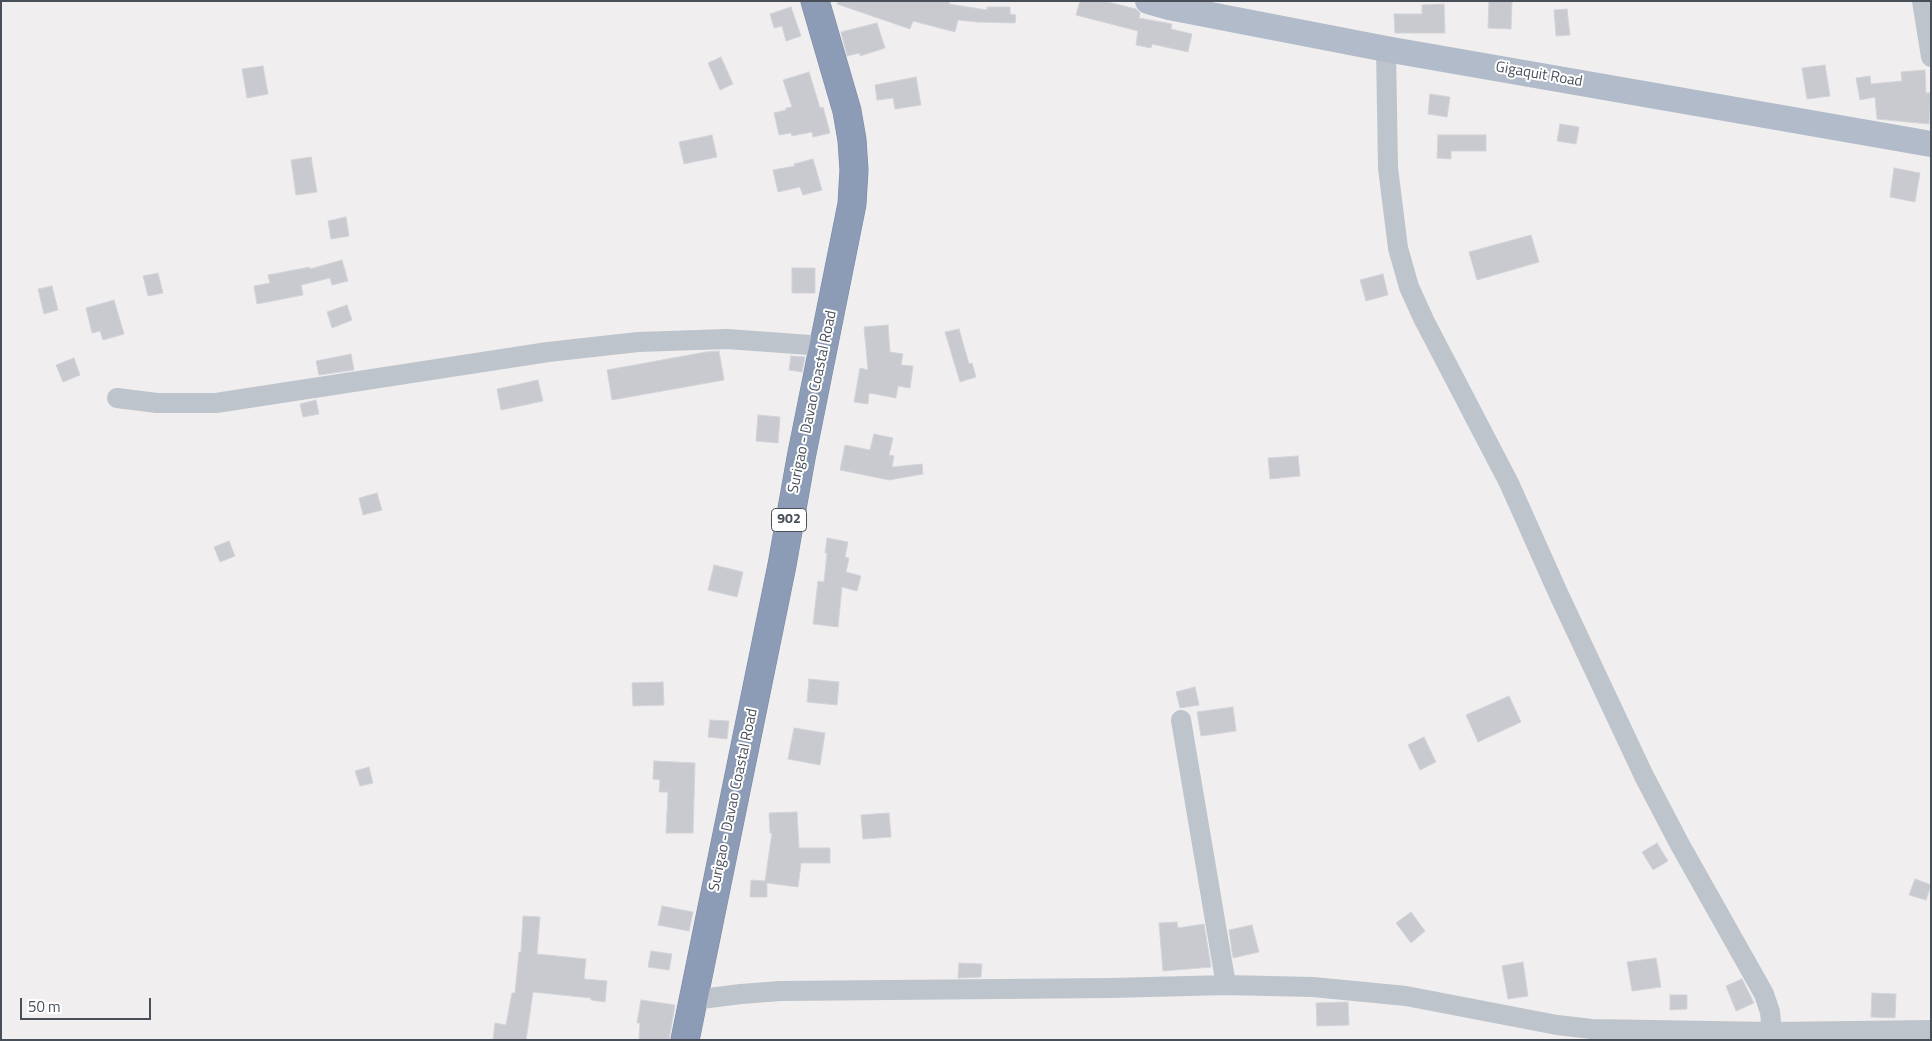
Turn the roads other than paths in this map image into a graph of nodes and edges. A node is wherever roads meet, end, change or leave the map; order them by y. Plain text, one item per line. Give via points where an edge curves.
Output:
1 (815, 1) edge
2 (1148, 1) edge
3 (1922, 1) edge
4 (1386, 49) junction
5 (1931, 57) edge
6 (1931, 144) edge
7 (824, 346) junction
8 (117, 398) dead end
9 (1181, 720) dead end
10 (1226, 985) junction
11 (693, 1000) junction
12 (1931, 1030) edge
13 (1772, 1032) junction
14 (684, 1040) edge

1 - 7 highway, Surigao - Davao Coastal Road / 902 via 847,111 854,170 847,238
2 - 4 main road, Gigaquit Road
3 - 5 street
4 - 6 main road, Gigaquit Road
4 - 13 street via 1388,168 1398,248 1409,287 1508,483 1644,776 1764,994
7 - 8 street via 727,339 638,342 548,352 216,403 157,403
7 - 11 highway, Surigao - Davao Coastal Road / 902
9 - 10 street
10 - 11 street via 780,991
10 - 13 street via 1313,987 1406,996 1592,1030
11 - 14 highway, Surigao - Davao Coastal Road / 902
12 - 13 street

